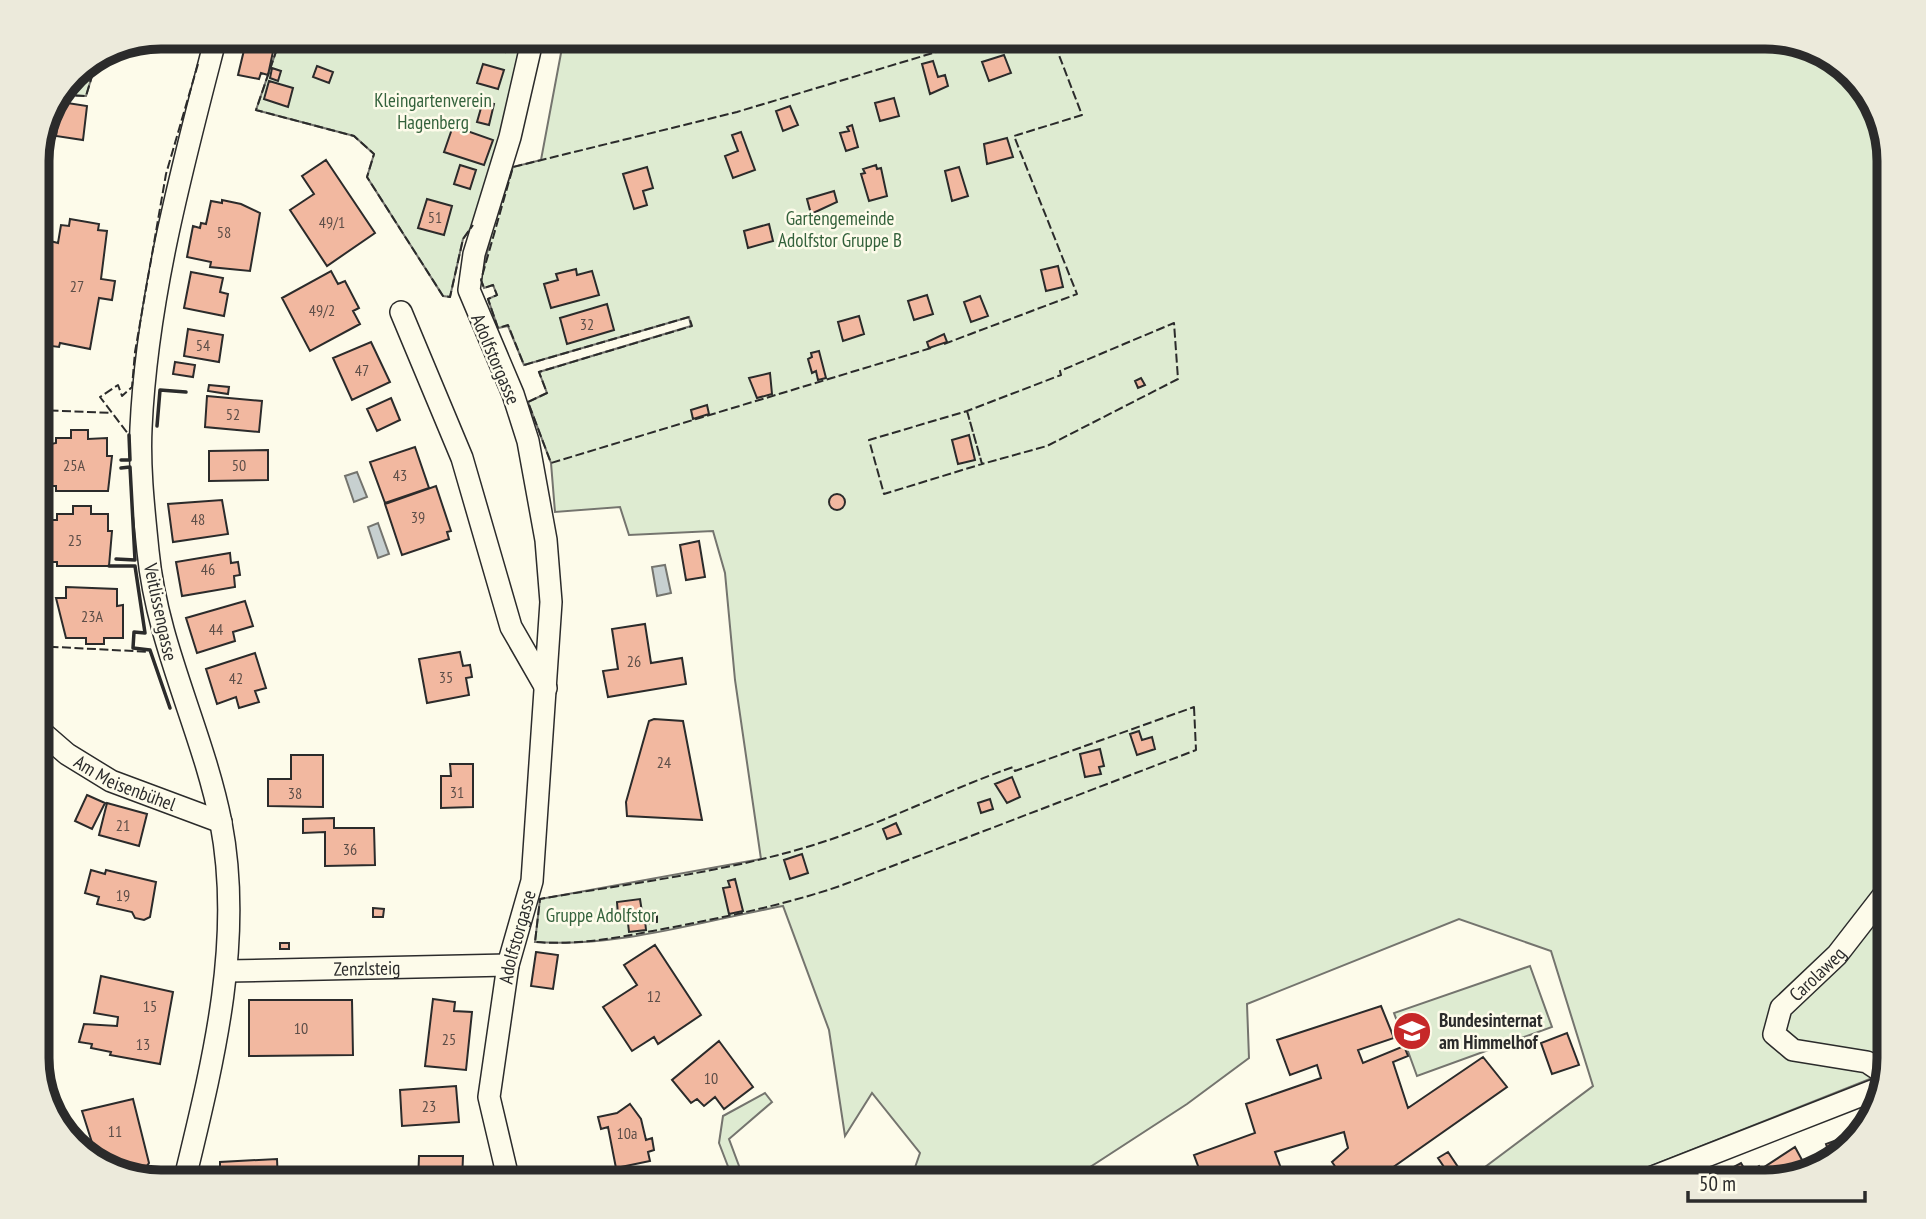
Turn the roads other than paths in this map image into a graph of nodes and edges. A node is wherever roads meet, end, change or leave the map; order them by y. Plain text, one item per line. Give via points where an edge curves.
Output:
1 (213, 49) edge
2 (530, 49) edge
3 (401, 313) dead end
4 (546, 688) junction
5 (49, 738) edge
6 (221, 822) junction
7 (1877, 903) edge
8 (508, 965) junction
9 (227, 971) junction
10 (1876, 1068) edge
11 (1871, 1091) edge
12 (187, 1170) edge
13 (506, 1170) edge
14 (1671, 1170) edge

1 - 6 street, Veitlissengasse via 168,238 147,362 141,431 148,554 157,600
2 - 4 street, Adolfstorgasse via 510,137 474,254 470,290 513,394 540,499 551,601
3 - 4 street via 462,458 511,627
4 - 8 street, Adolfstorgasse via 532,881
5 - 6 street, Am Meisenbühel via 111,781
6 - 9 street, Veitlissengasse via 228,865
7 - 10 street, Carolaweg via 1837,955 1781,1008 1774,1034 1793,1050 1867,1062
8 - 9 street, Zenzlsteig
8 - 13 street, Adolfstorgasse via 489,1097
9 - 12 street, Veitlissengasse
11 - 14 street

